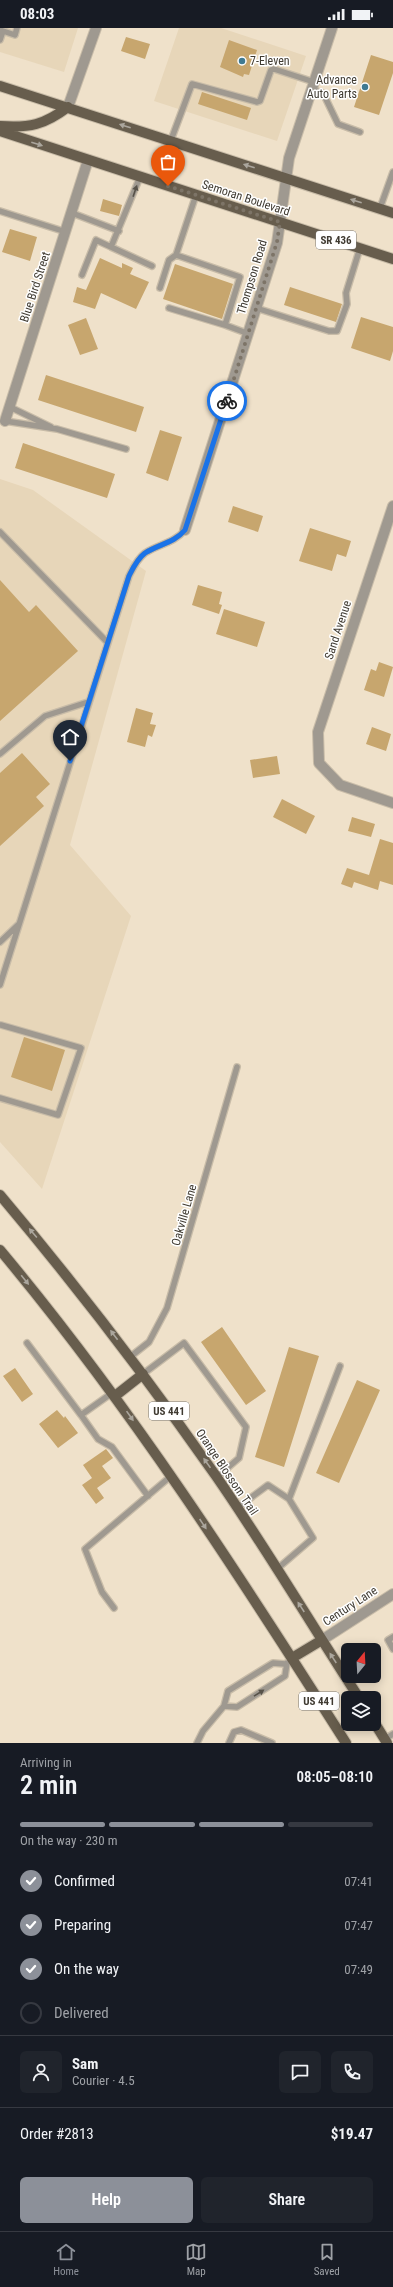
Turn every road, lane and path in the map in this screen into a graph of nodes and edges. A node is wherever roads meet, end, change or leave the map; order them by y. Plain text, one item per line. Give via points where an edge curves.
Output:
1 (17, 28) edge
2 (96, 28) edge
3 (332, 28) edge
4 (1, 31) edge
5 (0, 40) edge
6 (312, 85) junction
7 (0, 86) edge
8 (68, 107) junction
9 (0, 126) edge
10 (0, 132) edge
11 (360, 132) dead end
12 (171, 140) junction
13 (88, 160) junction
14 (393, 172) edge
15 (140, 177) junction
16 (286, 178) junction
17 (196, 195) junction
18 (380, 208) junction
19 (0, 211) edge
20 (72, 213) junction
21 (393, 213) edge
22 (280, 222) junction
23 (119, 231) junction
24 (66, 232) junction
25 (111, 247) junction
26 (360, 248) junction
27 (176, 255) junction
28 (393, 259) edge
29 (152, 266) dead end
30 (82, 275) dead end
31 (160, 288) dead end
32 (169, 308) dead end
33 (256, 308) junction
34 (225, 325) junction
35 (248, 334) junction
36 (10, 407) junction
37 (5, 421) joint
38 (57, 429) junction
39 (126, 449) dead end
40 (393, 506) edge
41 (185, 530) joint
42 (0, 532) edge
43 (107, 642) junction
44 (88, 702) junction
45 (0, 754) edge
46 (393, 803) edge
47 (20, 923) junction
48 (0, 942) edge
49 (0, 985) edge
50 (0, 1025) edge
51 (237, 1067) dead end
52 (0, 1098) edge
53 (0, 1195) edge
54 (0, 1250) edge
55 (27, 1343) dead end
56 (130, 1357) junction
57 (340, 1366) dead end
58 (143, 1374) junction
59 (114, 1394) junction
60 (81, 1415) junction
61 (171, 1476) junction
62 (217, 1477) junction
63 (148, 1496) junction
64 (289, 1499) junction
65 (237, 1508) junction
66 (277, 1569) junction
67 (392, 1596) edge
68 (114, 1608) dead end
69 (393, 1637) edge
70 (322, 1640) junction
71 (393, 1648) edge
72 (288, 1661) junction
73 (355, 1691) edge
74 (224, 1706) junction
75 (381, 1730) edge
76 (388, 1739) edge
77 (196, 1743) edge
78 (229, 1743) edge
79 (272, 1743) edge
80 (346, 1743) edge

1 - 4 lane via 15,35
2 - 8 street
3 - 6 street, Thompson Road
4 - 5 lane
6 - 11 lane via 323,93 338,124
6 - 12 lane via 274,69 271,70 258,102 192,84
6 - 16 street, Thompson Road via 289,158
7 - 8 main road
8 - 9 main road via 53,119 38,125 23,128
12 -> 8 main road
10 -> 13 main road, Semoran Boulevard / SR 436
16 -> 12 main road
13 - 15 main road, Semoran Boulevard / SR 436
13 - 20 street, Blue Bird Street
14 - 18 lane
15 - 17 main road, Semoran Boulevard / SR 436
23 -> 15 lane
18 -> 16 main road
16 - 22 street, Thompson Road
17 - 22 main road, Semoran Boulevard / SR 436
17 - 27 lane
18 - 21 main road
19 - 24 lane
20 - 23 lane
20 - 24 street, Blue Bird Street
22 - 26 main road, Semoran Boulevard / SR 436
22 - 33 street, Thompson Road via 277,242
23 - 25 lane
24 - 36 street, Blue Bird Street
25 - 29 lane
25 - 30 lane via 96,240
26 - 28 main road, Semoran Boulevard / SR 436
26 - 33 lane via 346,293 347,304 337,331 329,331
27 - 31 lane via 169,260
27 - 34 lane via 240,277
32 - 34 lane
33 - 35 street, Thompson Road
34 - 35 lane
35 - 41 street, Thompson Road
36 - 37 street, Blue Bird Street
36 - 38 lane
37 - 38 lane
38 - 39 lane
40 - 46 street, Sand Avenue via 318,732 319,763 340,785
41 - 43 lane via 178,538 145,553 135,563
42 - 43 lane
43 - 44 lane
44 - 45 lane via 45,716
44 - 47 lane
47 - 48 lane
47 - 49 lane
50 - 52 lane via 81,1048 58,1115
51 - 56 lane, Oakville Lane via 167,1308 149,1342
56 -> 53 main road, Orange Blossom Trail / US 441
54 -> 59 main road, US 441
55 - 60 lane
56 - 58 main road, Orange Blossom Trail / US 441
57 - 64 lane
58 - 59 main road
62 -> 58 main road, Orange Blossom Trail / US 441
58 - 62 lane via 184,1344 246,1427 239,1458
59 - 60 lane
59 -> 61 main road, US 441
60 - 63 lane via 98,1439 112,1447
61 - 63 lane
61 -> 72 main road, US 441
62 - 65 main road, Orange Blossom Trail / US 441
63 - 68 lane via 85,1549 102,1592
64 - 65 lane via 268,1485
64 - 66 lane via 313,1538
65 - 66 main road, Orange Blossom Trail / US 441
70 -> 66 main road, Orange Blossom Trail / US 441
67 - 70 street, Century Lane
69 - 71 lane via 388,1640
70 - 72 main road
73 -> 70 main road, Orange Blossom Trail / US 441
72 - 74 lane via 273,1663 228,1691
74 -> 72 lane via 237,1707 285,1676
72 - 80 main road, US 441
74 - 77 lane
75 - 76 main road
78 - 79 lane via 234,1732 241,1730

